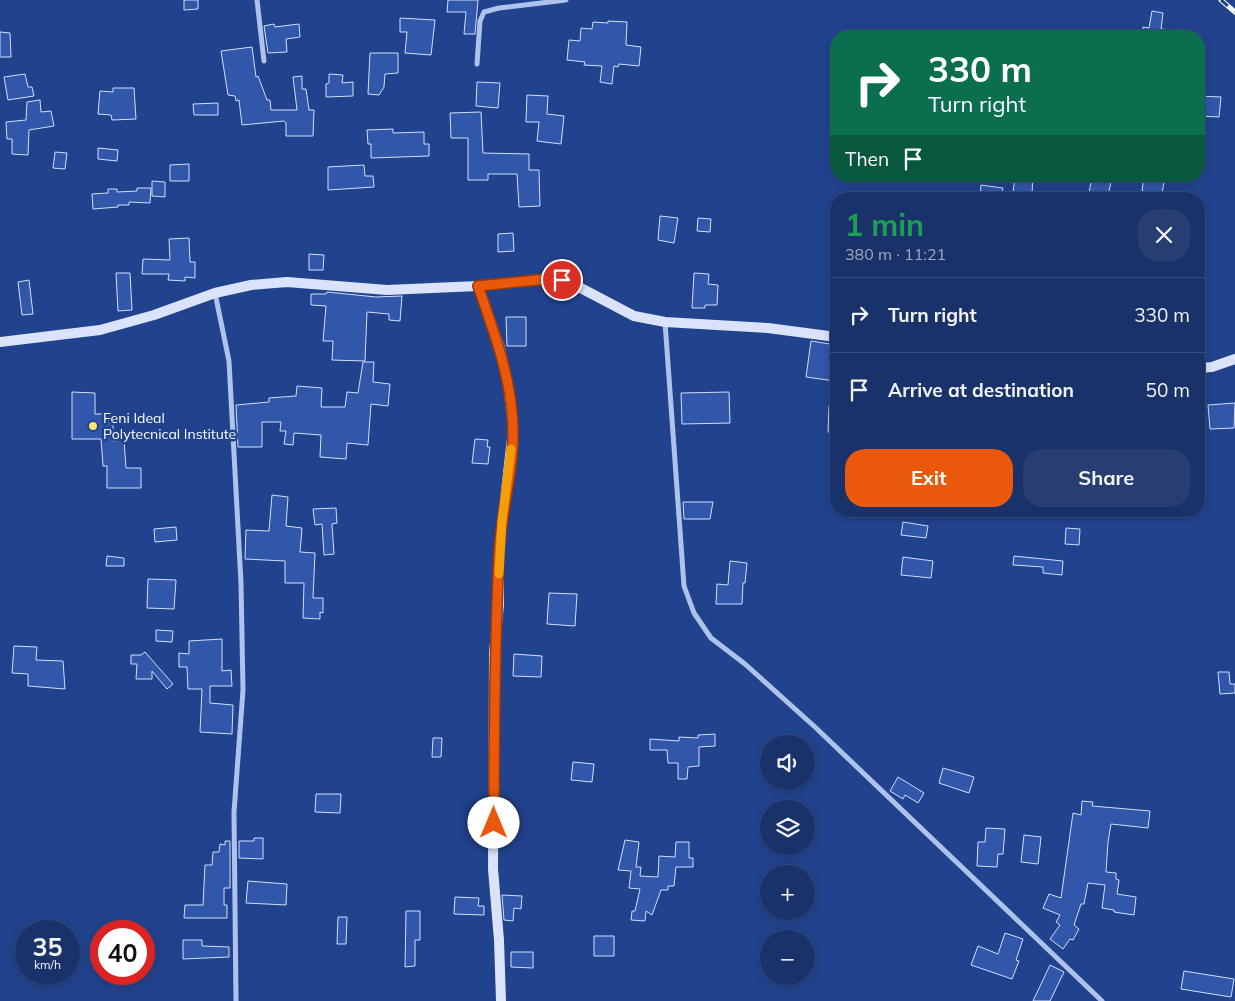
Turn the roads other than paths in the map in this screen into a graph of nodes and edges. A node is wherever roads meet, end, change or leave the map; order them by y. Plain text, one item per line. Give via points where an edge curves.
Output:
1 (257, 0) edge
2 (566, 0) edge
3 (264, 61) dead end
4 (477, 64) dead end
5 (478, 286) junction
6 (215, 293) junction
7 (665, 322) junction
8 (830, 336) edge
9 (0, 342) edge
10 (1235, 359) edge
11 (1205, 368) edge
12 (236, 1001) edge
13 (501, 1001) edge
14 (1102, 1001) edge

1 - 3 street
2 - 4 street via 484,12 480,21
5 - 6 main road via 386,290 287,282
5 - 7 main road via 562,280 634,316
5 - 13 main road via 500,348 513,429 499,554 494,661 493,869
6 - 9 main road via 100,330
6 - 12 street via 229,361 241,583 243,690 233,840
7 - 8 main road via 768,328
7 - 14 street via 684,586 694,613 711,638 815,727
10 - 11 main road

